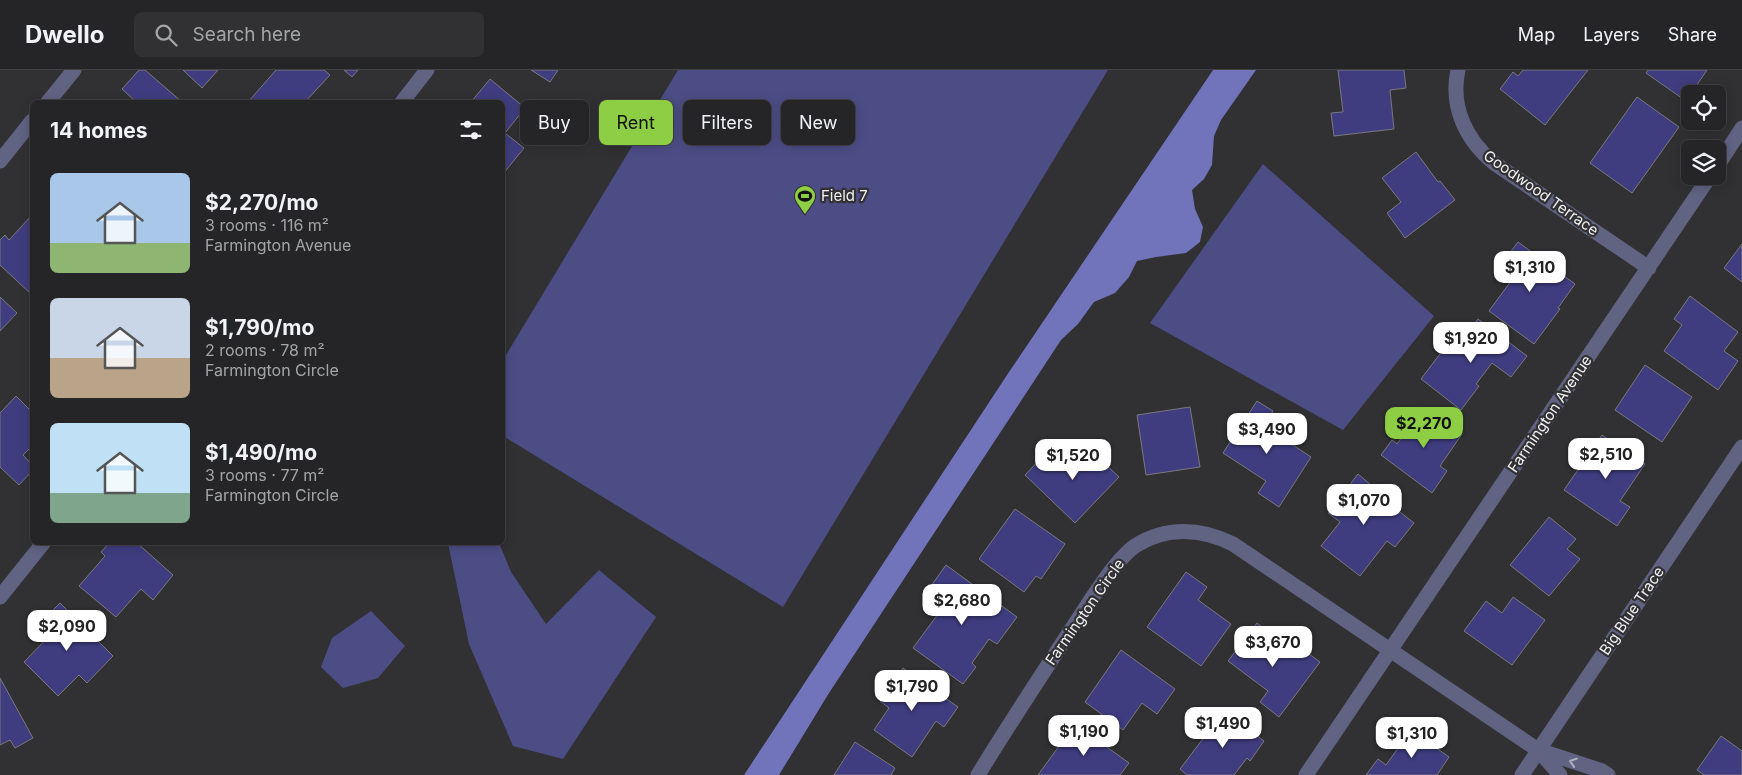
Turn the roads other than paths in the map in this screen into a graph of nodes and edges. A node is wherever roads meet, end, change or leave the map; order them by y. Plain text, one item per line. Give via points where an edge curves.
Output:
1 (74, 70) edge
2 (427, 70) edge
3 (1458, 70) edge
4 (50, 100) edge
5 (404, 100) edge
6 (30, 124) edge
7 (1742, 128) edge
8 (1726, 153) edge
9 (0, 161) edge
10 (1704, 185) edge
11 (1649, 268) junction
12 (1742, 447) edge
13 (42, 545) edge
14 (0, 597) edge
15 (1390, 650) junction
16 (1538, 750) junction
17 (978, 775) edge
18 (1306, 775) edge
19 (1522, 775) edge
20 (1560, 775) edge
21 (1608, 775) edge

1 - 4 street
2 - 5 street
3 - 11 street, Goodwood Terrace via 1458,111 1463,126 1481,152
6 - 9 street
7 - 8 street
10 - 11 street, Farmington Avenue
11 - 15 street, Farmington Avenue
12 - 16 street, Big Blue Trace
13 - 14 street
15 - 16 street, Farmington Circle
15 - 17 street, Farmington Circle via 1233,544 1204,533 1177,531 1162,534 1133,547 1121,558
15 - 18 street
16 - 19 street, Big Blue Trace
16 - 20 street
21 -> 16 street

